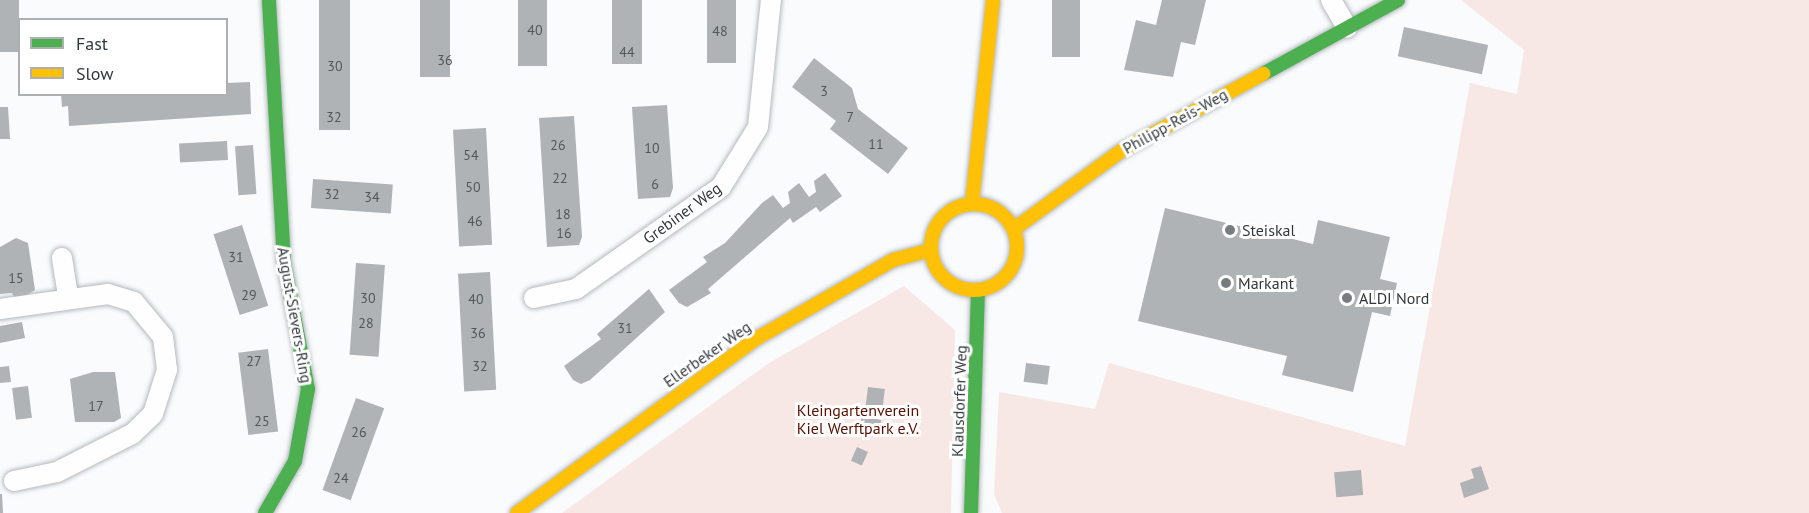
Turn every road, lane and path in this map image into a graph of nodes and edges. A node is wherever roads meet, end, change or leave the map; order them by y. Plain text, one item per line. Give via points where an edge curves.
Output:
1 (269, 0) edge
2 (771, 0) edge
3 (993, 0) edge
4 (1331, 0) edge
5 (1398, 0) edge
6 (1347, 28) junction
7 (972, 203) junction
8 (1014, 229) junction
9 (930, 250) junction
10 (62, 258) dead end
11 (978, 290) junction
12 (68, 296) junction
13 (534, 298) dead end
14 (0, 309) edge
15 (14, 481) dead end
16 (265, 513) edge
17 (517, 513) edge
18 (971, 513) edge

1 - 16 street, August-Sievers-Ring via 284,262 308,389 295,461
2 - 13 street, Grebiner Weg via 758,127 721,187 576,289
3 - 7 street
4 - 6 street
5 - 6 street, Philipp-Reis-Weg
6 - 8 street, Philipp-Reis-Weg via 1121,151
7 - 8 street via 997,210
7 - 9 street via 941,218
8 - 11 street via 1013,266 999,283
9 - 11 street via 945,280
9 - 17 street, Ellerbeker Weg via 893,260 754,340
10 - 12 street
11 - 18 street, Klausdorfer Weg
12 - 14 street
12 - 15 street via 108,294 134,302 163,337 167,370 153,414 132,434 57,472

